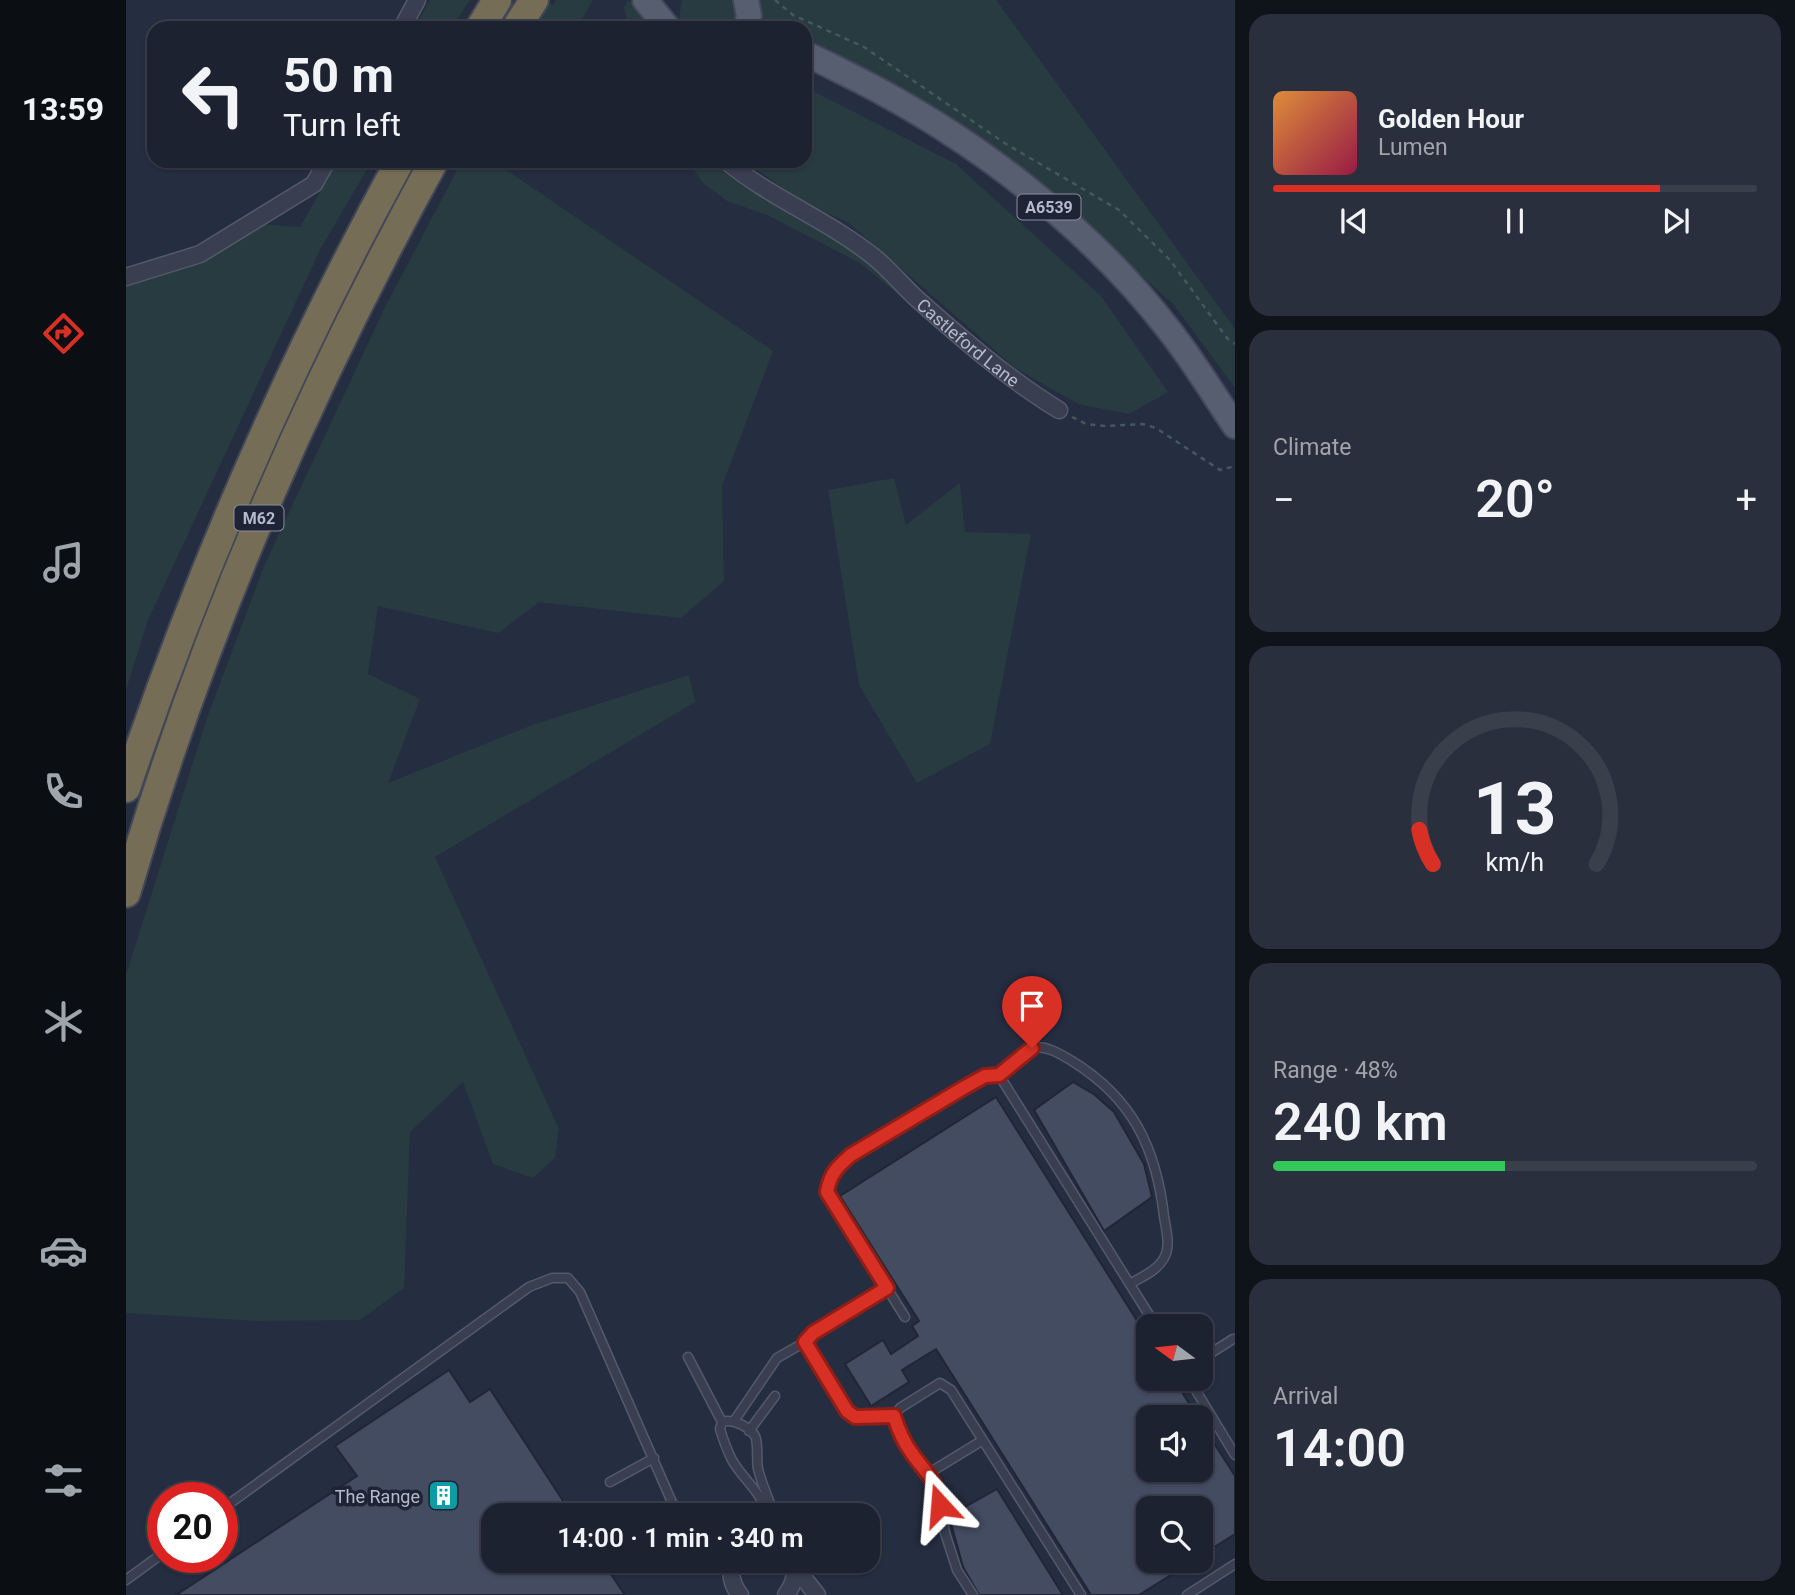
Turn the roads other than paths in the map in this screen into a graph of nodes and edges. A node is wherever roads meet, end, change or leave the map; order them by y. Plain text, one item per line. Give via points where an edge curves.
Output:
1 (416, 0) edge
2 (497, 0) edge
3 (645, 0) edge
4 (669, 0) edge
5 (406, 21) edge
6 (484, 21) edge
7 (662, 21) edge
8 (667, 21) edge
9 (812, 58) edge
10 (323, 168) edge
11 (396, 168) edge
12 (430, 168) edge
13 (734, 168) edge
14 (126, 277) edge
15 (1059, 411) road end
16 (1235, 426) edge
17 (126, 788) edge
18 (126, 893) edge
19 (999, 1075) junction
20 (1130, 1284) junction
21 (887, 1288) junction
22 (1149, 1314) edge
23 (905, 1317) dead end
24 (1233, 1339) dead end
25 (805, 1342) junction
26 (1213, 1352) edge
27 (688, 1357) dead end
28 (1196, 1391) edge
29 (775, 1396) dead end
30 (894, 1416) junction
31 (734, 1421) junction
32 (722, 1422) junction
33 (749, 1431) junction
34 (983, 1440) junction
35 (1235, 1455) edge
36 (654, 1458) junction
37 (929, 1473) junction
38 (610, 1482) dead end
39 (238, 1497) edge
40 (673, 1503) edge
41 (762, 1503) edge
42 (770, 1503) edge
43 (1235, 1564) edge
44 (147, 1565) edge
45 (730, 1573) edge
46 (793, 1573) edge
47 (801, 1573) edge
48 (126, 1580) edge
49 (738, 1594) edge
50 (786, 1595) edge
51 (817, 1595) edge
52 (973, 1595) edge
53 (1081, 1595) edge
54 (1187, 1595) edge

1 - 5 street
2 - 6 highway
3 - 7 main road
4 - 8 main road
9 - 16 main road, A6539 via 953,134 1041,200 1129,283 1169,330
10 - 14 street via 314,184 200,254
11 - 17 highway, M62 via 319,314 261,438 184,623
12 - 18 highway, M62 via 322,377 250,539 187,704
13 - 15 street, Castleford Lane via 875,258 969,344
19 - 20 lane
19 - 20 lane via 1032,1048 1046,1048 1105,1083 1130,1113 1152,1158 1168,1245 1164,1259
19 - 21 lane via 975,1081 851,1155 830,1177 827,1192
20 - 22 lane
21 - 23 lane
21 - 25 lane
24 - 26 lane
25 - 30 lane via 847,1411 855,1417
25 - 31 lane via 777,1358
27 - 32 lane
28 - 35 lane
29 - 33 lane
30 - 34 lane via 940,1383 951,1390
30 - 37 lane via 911,1452
31 - 32 lane
31 - 33 lane
32 - 41 lane via 720,1429 732,1460
33 - 42 lane via 754,1434 758,1471
34 - 37 lane
34 - 53 lane
36 - 38 lane
36 - 39 lane via 580,1292 568,1278 552,1278 529,1287
36 - 40 lane
37 - 52 lane via 937,1488 944,1533 957,1570
43 - 54 lane
44 - 48 lane
45 - 49 street
46 - 50 street
47 - 51 street

